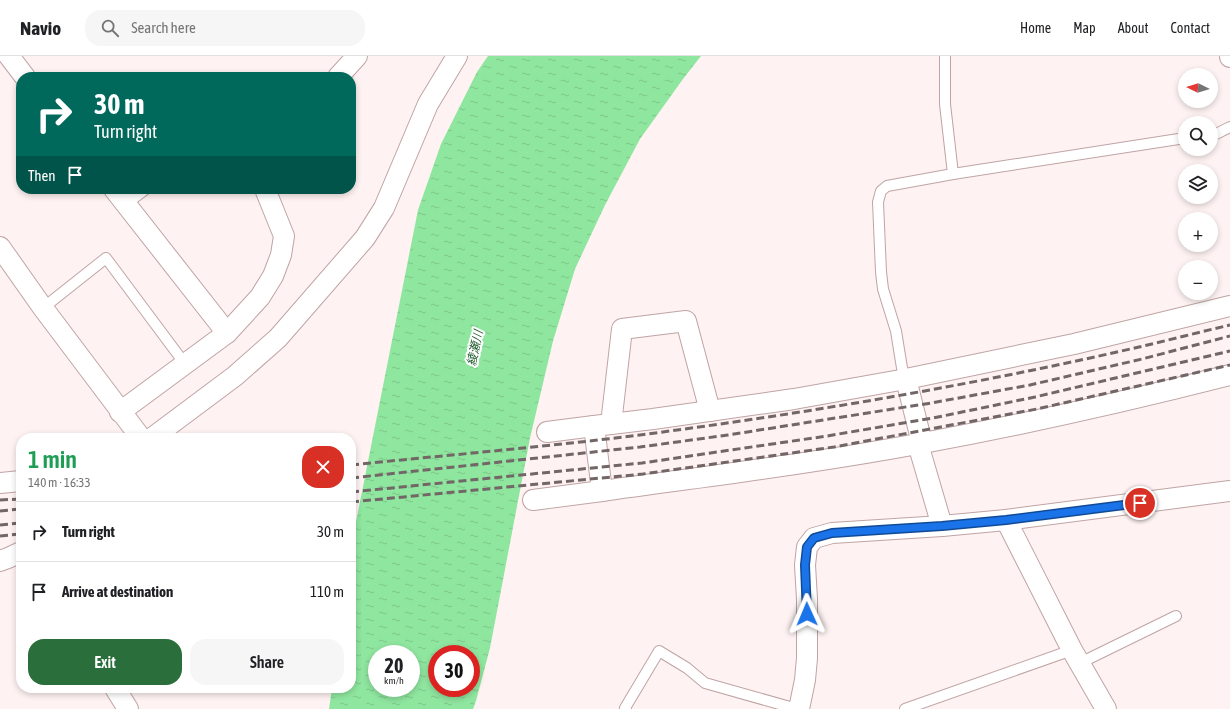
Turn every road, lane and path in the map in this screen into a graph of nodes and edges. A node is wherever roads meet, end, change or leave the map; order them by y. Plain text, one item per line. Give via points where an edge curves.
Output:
1 (9, 56) edge
2 (357, 56) edge
3 (457, 56) edge
4 (945, 56) edge
5 (21, 72) edge
6 (343, 72) edge
7 (1230, 127) edge
8 (1218, 133) edge
9 (1178, 139) edge
10 (952, 174) junction
11 (130, 194) edge
12 (267, 194) edge
13 (120, 197) edge
14 (0, 246) edge
15 (1230, 306) edge
16 (43, 308) junction
17 (227, 333) junction
18 (185, 364) junction
19 (1230, 375) edge
20 (906, 379) junction
21 (710, 411) junction
22 (120, 412) junction
23 (603, 425) junction
24 (547, 432) dead end
25 (137, 433) edge
26 (159, 433) edge
27 (920, 443) junction
28 (16, 481) edge
29 (0, 483) edge
30 (602, 491) junction
31 (1230, 491) edge
32 (533, 500) dead end
33 (1006, 520) junction
34 (942, 526) junction
35 (16, 554) edge
36 (0, 561) edge
37 (1176, 616) dead end
38 (1076, 657) junction
39 (118, 693) edge
40 (128, 709) edge
41 (626, 709) edge
42 (798, 709) edge
43 (905, 709) edge
44 (1106, 709) edge

1 - 5 street
2 - 6 street
3 - 26 street via 428,104 384,208 365,238 278,338 235,376
4 - 10 lane via 945,104
7 - 8 lane
9 - 10 lane
10 - 20 lane via 887,186 881,191 878,202 883,289 896,331
11 - 13 lane
12 - 17 street via 284,236 281,255 273,276 260,298
13 - 17 street
14 - 16 street
15 - 20 street via 1074,344
16 - 18 lane via 106,258
16 - 22 street
17 - 18 street
18 - 22 street
19 - 27 street via 1151,395
20 - 21 street
20 - 27 street
21 - 23 street
21 - 23 street via 686,321 622,329
22 - 25 street
23 - 24 street
23 - 30 street
27 - 30 street via 802,463
27 - 34 street
28 - 29 street
30 - 32 street
31 - 33 street
33 - 34 street
33 - 38 street
34 - 42 street via 832,533 814,538 807,547 805,565 807,658
35 - 36 street
37 - 38 lane
38 - 43 lane
38 - 44 street
39 - 40 street
41 - 42 lane via 659,651 705,683

